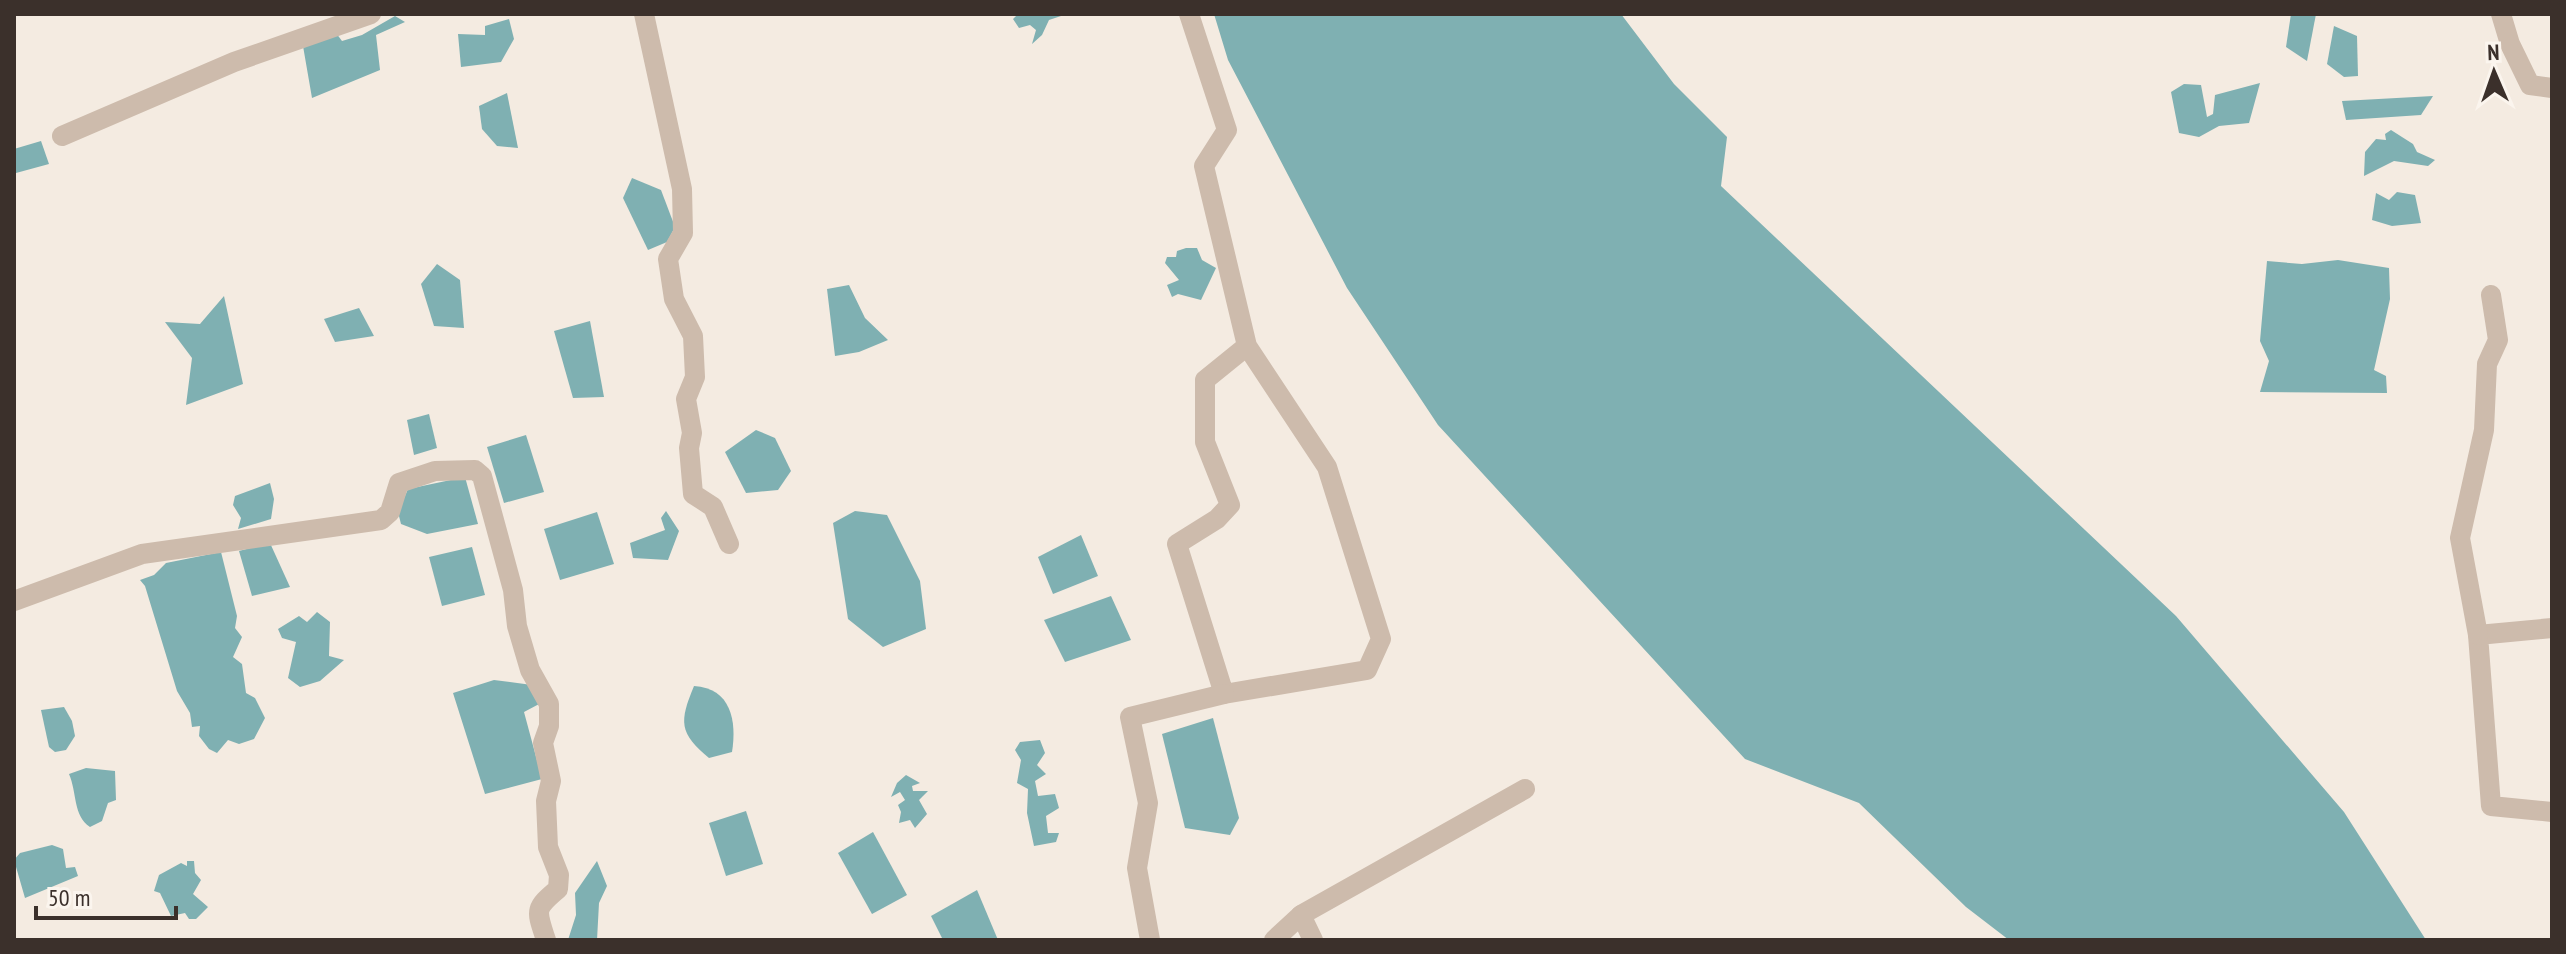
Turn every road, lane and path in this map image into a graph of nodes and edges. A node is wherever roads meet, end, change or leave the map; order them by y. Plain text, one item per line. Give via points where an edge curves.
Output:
1 (371, 14) edge
2 (644, 14) edge
3 (1189, 14) edge
4 (2501, 14) edge
5 (2552, 88) edge
6 (62, 136) dead end
7 (2491, 295) dead end
8 (1247, 346) junction
9 (729, 544) dead end
10 (14, 601) edge
11 (2552, 628) edge
12 (2478, 635) junction
13 (1224, 694) junction
14 (1525, 789) dead end
15 (2552, 812) edge
16 (1301, 915) junction
17 (546, 940) edge
18 (1150, 940) edge
19 (1274, 940) edge
20 (1313, 940) edge

1 - 6 street via 234,62
2 - 9 street via 682,189 683,233 668,259 674,299 693,336 695,377 686,399 693,494 713,507
3 - 8 street via 1227,130 1204,166
4 - 5 street via 2530,85
7 - 12 street via 2498,340 2487,364 2484,430 2460,538
8 - 13 street via 1205,380 1205,442 1230,505 1177,544
8 - 13 street via 1327,467 1381,639 1367,670
10 - 17 street via 142,554 381,520 390,512 399,483 435,471 475,470 482,476 530,670 549,704 543,743 551,781 546,801 548,847 559,875 558,889 539,905 537,914
11 - 12 street
12 - 15 street via 2491,806
13 - 18 street via 1130,717 1148,803 1137,868
14 - 16 street
16 - 19 street
16 - 20 street

